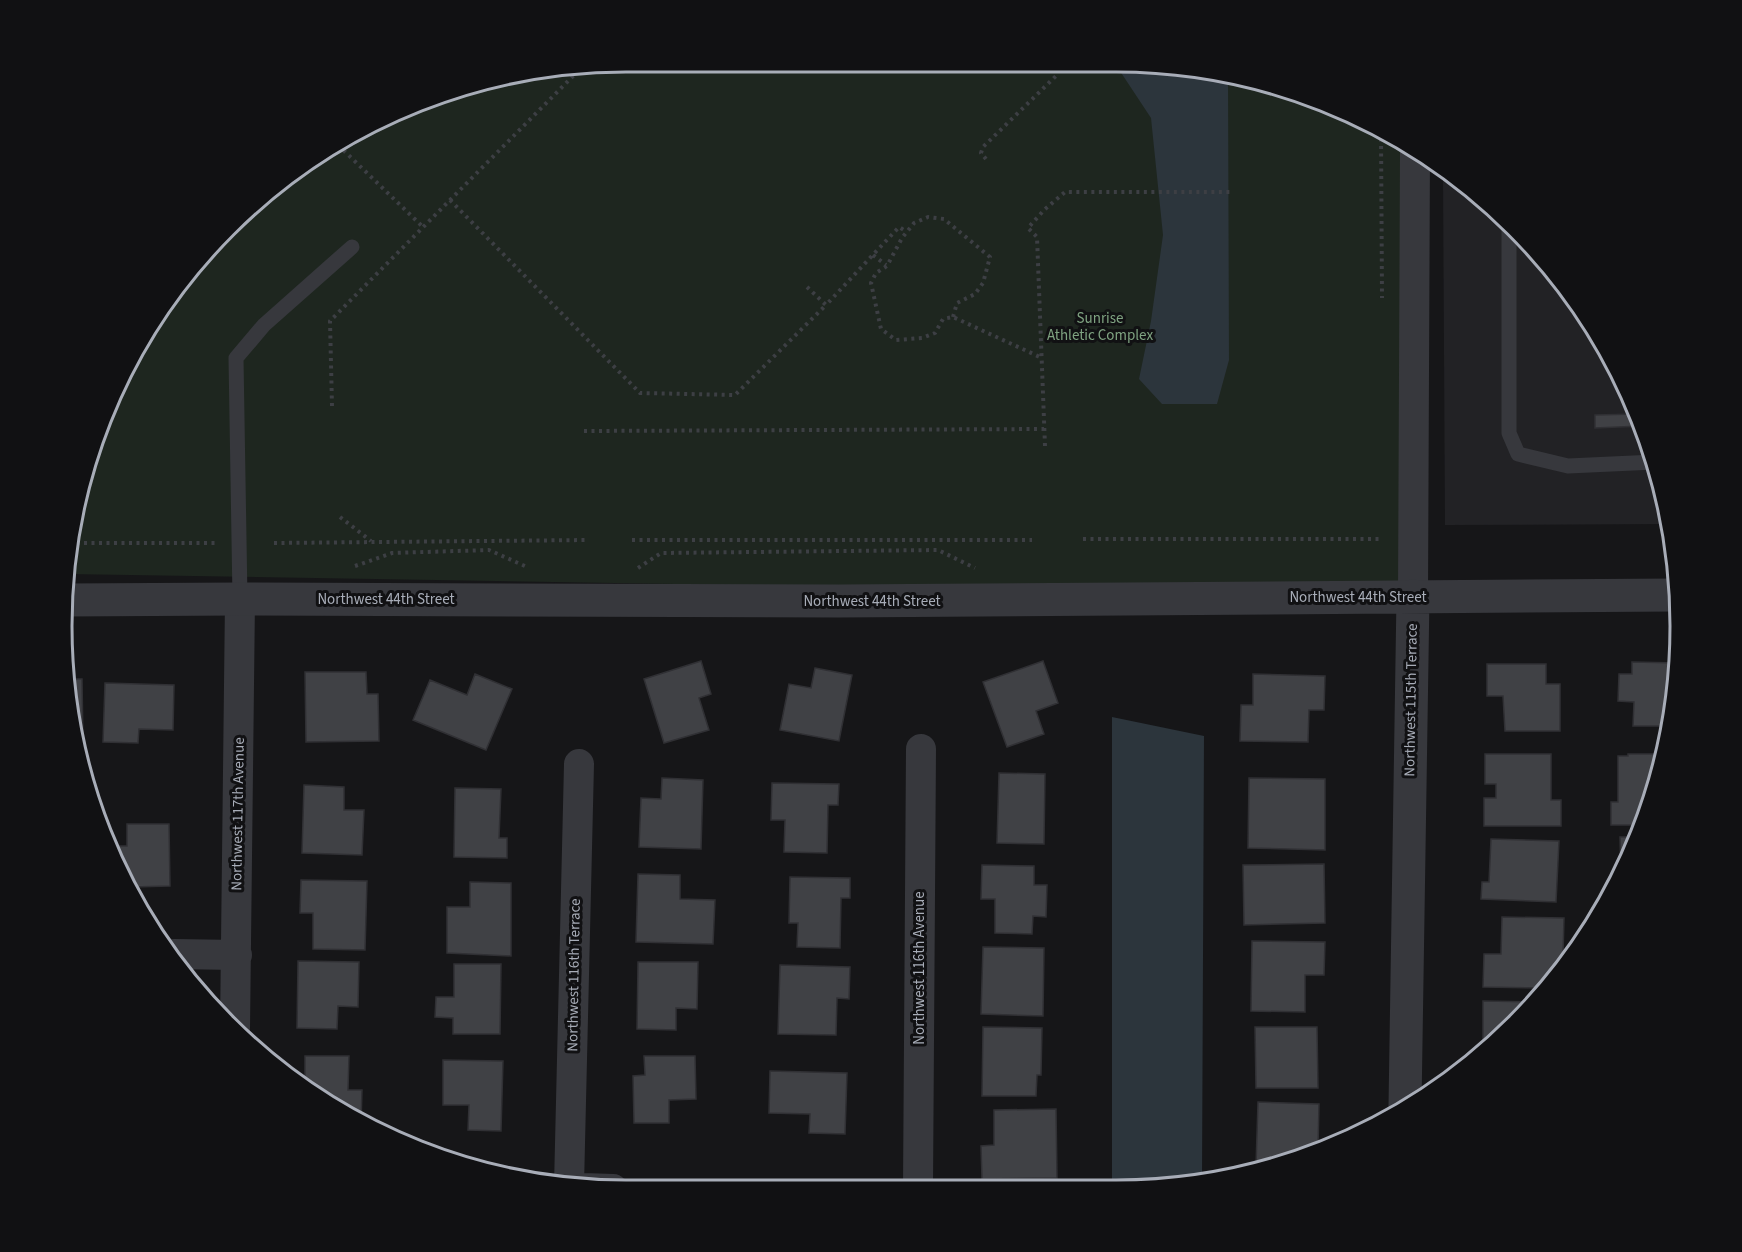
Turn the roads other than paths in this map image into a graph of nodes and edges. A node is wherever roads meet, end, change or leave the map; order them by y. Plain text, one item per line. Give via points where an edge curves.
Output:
1 (1415, 159) edge
2 (1509, 235) edge
3 (352, 247) dead end
4 (1645, 462) edge
5 (1669, 595) edge
6 (1413, 596) junction
7 (240, 599) junction
8 (73, 600) edge
9 (921, 749) dead end
10 (579, 764) dead end
11 (180, 954) edge
12 (237, 955) junction
13 (235, 1019) edge
14 (1405, 1099) edge
15 (569, 1177) edge
16 (918, 1180) edge

1 - 6 street, Northwest 115th Terrace
2 - 4 lane via 1509,433 1518,454 1568,466
3 - 7 lane via 264,325 236,358
5 - 6 street, Northwest 44th Street
6 - 7 street, Northwest 44th Street via 850,601
6 - 14 street, Northwest 115th Terrace
7 - 8 street, Northwest 44th Street
7 - 12 street, Northwest 117th Avenue
9 - 16 street, Northwest 116th Avenue
10 - 15 street, Northwest 116th Terrace
11 - 12 street
12 - 13 street, Northwest 117th Avenue

